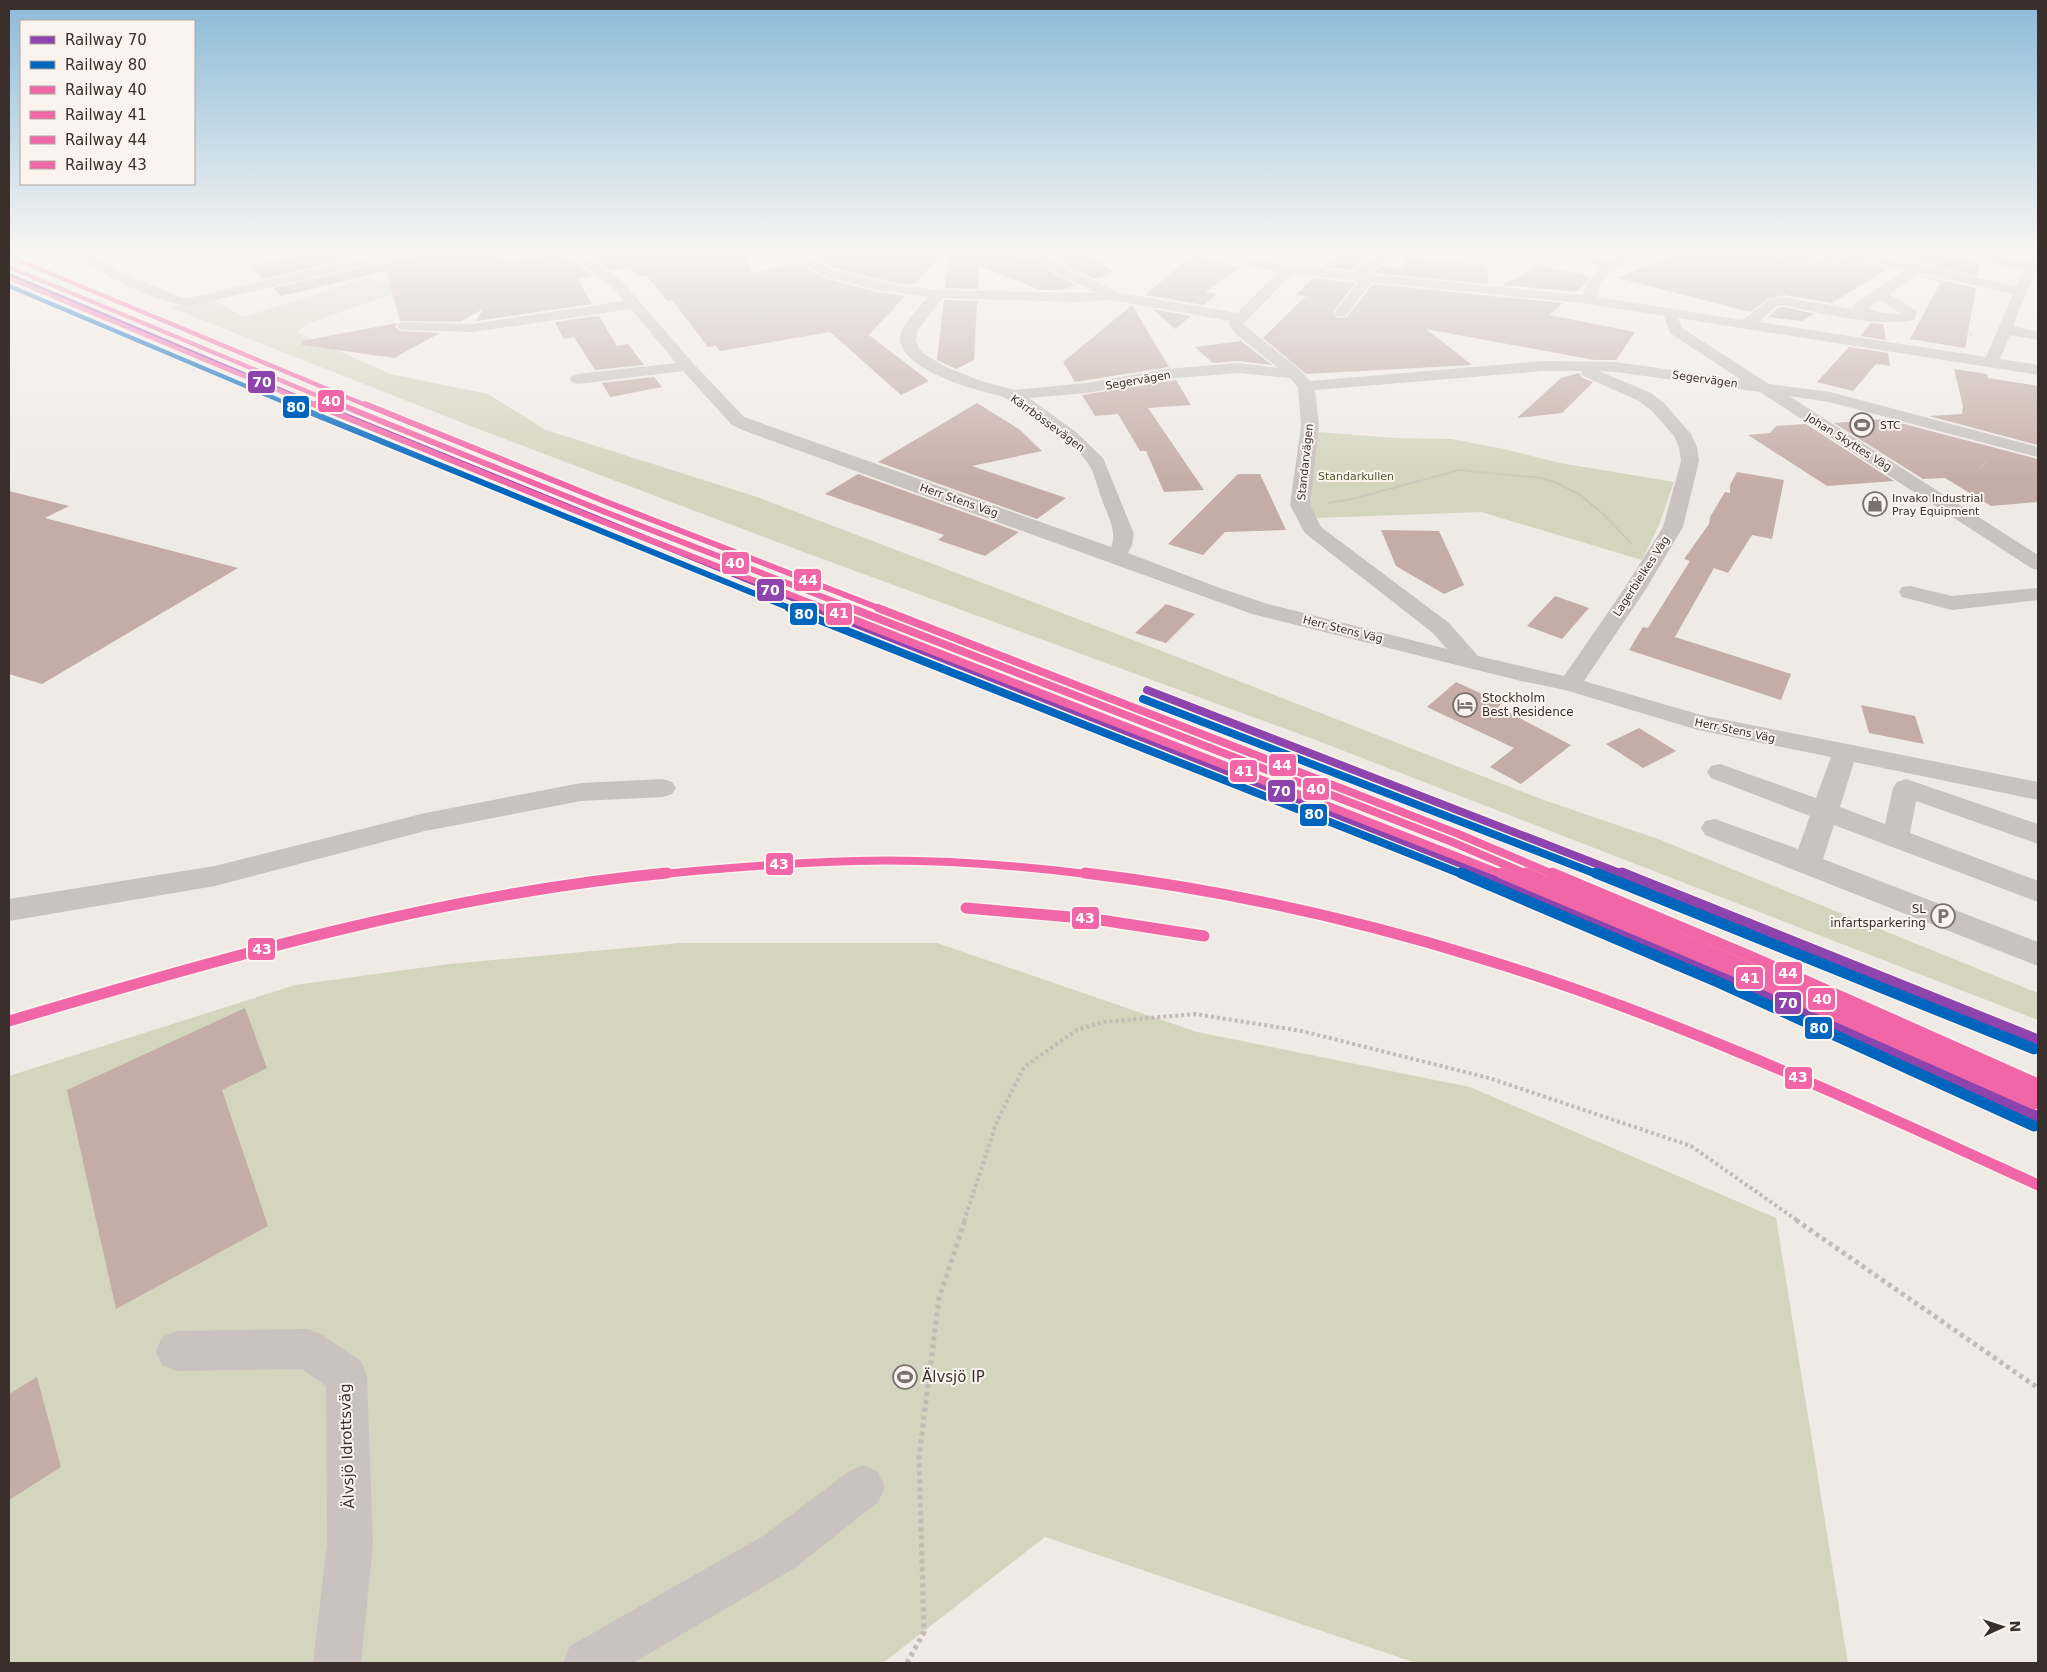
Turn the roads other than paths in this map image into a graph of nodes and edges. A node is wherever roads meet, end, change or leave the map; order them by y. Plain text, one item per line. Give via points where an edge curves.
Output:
1 (439, 327) edge
2 (480, 327) edge
3 (655, 327) edge
4 (913, 327) edge
5 (1238, 327) edge
6 (1674, 327) edge
7 (1766, 327) edge
8 (2004, 329) joint
9 (2038, 336) edge
10 (1991, 363) junction
11 (687, 366) junction
12 (1580, 367) junction
13 (2038, 370) edge
14 (578, 379) dead end
15 (1300, 380) junction
16 (1761, 386) junction
17 (1012, 395) junction
18 (2038, 452) edge
19 (2038, 543) edge
20 (2009, 545) junction
21 (1116, 556) junction
22 (2038, 564) edge
23 (1910, 592) dead end
24 (2038, 594) edge
25 (1470, 661) junction
26 (1570, 684) junction
27 (1845, 752) junction
28 (1720, 772) dead end
29 (663, 788) dead end
30 (2038, 791) edge
31 (1825, 812) junction
32 (1715, 828) dead end
33 (2038, 834) edge
34 (1895, 838) junction
35 (1807, 864) junction
36 (2038, 892) edge
37 (9, 910) edge
38 (2038, 954) edge
39 (176, 1351) dead end
40 (863, 1487) dead end
41 (337, 1663) edge
42 (587, 1663) edge

1 - 2 street
3 - 11 street, Herr Stens Väg
4 - 17 street, Kärrbössevägen via 908,342 924,362
5 - 15 street
6 - 16 street, Johan Skyttes Väg
7 - 10 street
8 - 9 street
8 - 10 street
10 - 13 street
11 - 14 street
11 - 21 street, Herr Stens Väg via 738,421 750,427
12 - 15 street, Segervägen via 1543,366
12 - 16 street, Segervägen via 1616,367
12 - 26 street, Lagerbielkes Väg via 1658,406 1682,434 1690,462 1673,527
15 - 17 street, Segervägen via 1238,368 1166,374 1087,388
15 - 25 street, Standarvägen via 1310,426 1301,507 1312,530 1441,628
16 - 18 street, Segervägen via 1830,397
16 - 20 street, Johan Skyttes Väg
17 - 21 street, Kärrbössevägen via 1091,454 1097,462 1124,534
19 - 20 street
20 - 22 street, Johan Skyttes Väg
21 - 25 street, Herr Stens Väg via 1260,609
23 - 24 street via 1952,603
25 - 26 street, Herr Stens Väg
26 - 27 street, Herr Stens Väg via 1698,722
27 - 30 street, Herr Stens Väg
27 - 31 street
28 - 31 street
29 - 37 street via 581,792 425,822 214,876
31 - 34 street
31 - 35 street
32 - 35 street
33 - 34 street via 1906,788
34 - 36 street
35 - 38 street
39 - 41 street, Älvsjö Idrottsväg via 308,1348 346,1376 350,1544
40 - 42 street via 779,1552

